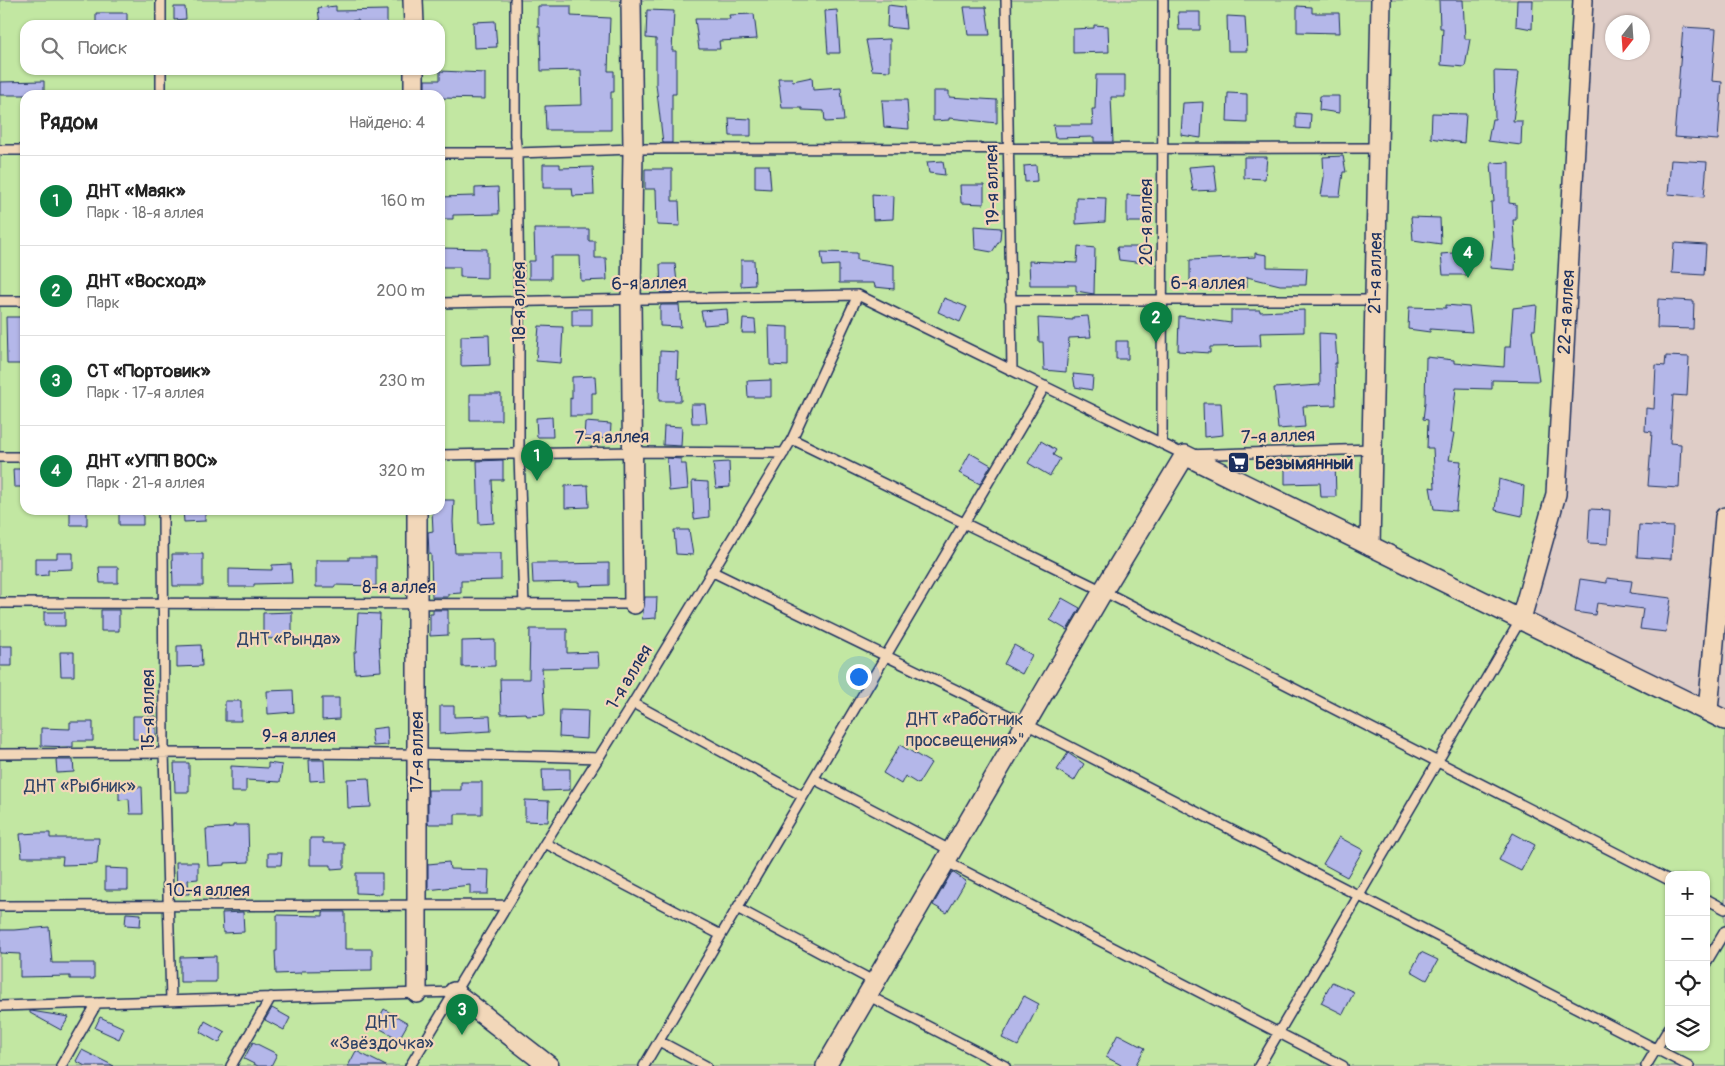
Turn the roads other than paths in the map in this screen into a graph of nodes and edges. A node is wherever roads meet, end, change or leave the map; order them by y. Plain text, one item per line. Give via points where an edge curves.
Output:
1 (161, 0) edge
2 (413, 0) edge
3 (515, 0) edge
4 (631, 0) edge
5 (1006, 0) edge
6 (1163, 0) edge
7 (1381, 0) edge
8 (1583, 0) edge
9 (161, 20) edge
10 (414, 20) edge
11 (161, 75) edge
12 (414, 75) edge
13 (161, 90) edge
14 (414, 90) edge
15 (1162, 148) junction
16 (1378, 148) junction
17 (633, 149) junction
18 (0, 150) edge
19 (20, 150) edge
20 (1008, 150) junction
21 (445, 153) edge
22 (517, 153) junction
23 (858, 294) junction
24 (632, 300) junction
25 (1010, 300) junction
26 (1162, 300) junction
27 (1375, 300) junction
28 (0, 301) edge
29 (20, 301) edge
30 (520, 301) junction
31 (445, 303) edge
32 (1012, 370) junction
33 (1045, 386) junction
34 (792, 439) junction
35 (1162, 444) junction
36 (1372, 449) junction
37 (634, 452) junction
38 (784, 453) junction
39 (519, 454) junction
40 (445, 455) edge
41 (1185, 455) junction
42 (0, 457) edge
43 (20, 457) edge
44 (163, 515) edge
45 (417, 515) edge
46 (1725, 517) edge
47 (964, 523) junction
48 (1370, 546) junction
49 (711, 571) junction
50 (1103, 591) junction
51 (0, 603) edge
52 (164, 603) junction
53 (418, 604) junction
54 (634, 604) joint
55 (524, 605) junction
56 (1521, 619) junction
57 (886, 656) junction
58 (633, 703) junction
59 (1708, 711) junction
60 (1725, 720) edge
61 (1026, 724) junction
62 (164, 752) junction
63 (417, 753) junction
64 (0, 754) edge
65 (599, 758) junction
66 (1437, 762) junction
67 (814, 779) junction
68 (803, 796) junction
69 (545, 843) junction
70 (949, 856) junction
71 (1665, 878) edge
72 (1359, 896) junction
73 (1710, 901) edge
74 (507, 905) junction
75 (0, 906) edge
76 (168, 906) junction
77 (417, 906) junction
78 (737, 908) junction
79 (1725, 909) edge
80 (1725, 931) edge
81 (721, 935) junction
82 (1707, 961) edge
83 (871, 989) junction
84 (454, 992) junction
85 (417, 993) junction
86 (271, 998) junction
87 (171, 1001) junction
88 (97, 1003) junction
89 (0, 1006) edge
90 (1278, 1032) junction
91 (1665, 1034) edge
92 (659, 1040) junction
93 (1656, 1049) junction
94 (61, 1066) edge
95 (231, 1066) edge
96 (410, 1066) edge
97 (550, 1066) edge
98 (644, 1066) edge
99 (706, 1066) edge
100 (826, 1066) edge
101 (1005, 1066) edge
102 (1259, 1066) edge
103 (1343, 1066) edge
104 (1646, 1066) edge
105 (1689, 1066) edge

1 - 9 lane
2 - 10 street
3 - 22 lane, 18-я аллея
4 - 17 street
5 - 20 lane, 19-я аллея
6 - 15 lane, 20-я аллея
7 - 16 street, 21-я аллея
8 - 56 street, 22-я аллея via 1556,494
11 - 13 lane
12 - 14 street
15 - 16 lane
15 - 20 lane
15 - 26 lane, 20-я аллея
16 - 27 street, 21-я аллея
17 - 20 lane
17 - 22 lane
17 - 24 street
18 - 19 lane
20 - 25 lane, 19-я аллея
21 - 22 lane
22 - 30 lane, 18-я аллея
23 - 24 lane, 6-я аллея
23 - 32 lane
23 - 34 lane, 1-я аллея
24 - 30 lane, 6-я аллея
24 - 37 street
25 - 26 lane, 6-я аллея
25 - 32 lane, 19-я аллея
26 - 27 lane, 6-я аллея
26 - 35 lane, 20-я аллея
27 - 36 street, 21-я аллея
28 - 29 lane
30 - 31 lane, 6-я аллея
30 - 39 lane, 18-я аллея
32 - 33 lane
33 - 35 lane
33 - 47 lane
34 - 38 lane, 1-я аллея
34 - 47 lane
35 - 41 lane
36 - 41 lane, 7-я аллея
36 - 48 street, 21-я аллея
37 - 38 lane, 7-я аллея
37 - 39 lane, 7-я аллея
37 - 54 street
38 - 49 lane, 1-я аллея
39 - 40 lane, 7-я аллея
39 - 55 lane, 18-я аллея
41 - 48 street
41 - 50 street
42 - 43 lane
44 - 52 lane, 15-я аллея
45 - 53 street, 17-я аллея
46 - 59 street
47 - 50 lane
47 - 57 lane
48 - 56 street
49 - 57 lane
49 - 58 lane, 1-я аллея
50 - 61 street
50 - 66 lane
51 - 52 lane, 8-я аллея
52 - 53 lane, 8-я аллея
52 - 62 lane, 15-я аллея
53 - 55 lane, 8-я аллея
53 - 63 street, 17-я аллея
54 - 55 lane, 8-я аллея
56 - 59 street
56 - 66 lane
57 - 61 lane
57 - 67 lane
58 - 65 lane, 1-я аллея
58 - 68 lane
59 - 60 street
61 - 70 street
61 - 72 lane
62 - 63 lane, 9-я аллея
62 - 64 lane, 9-я аллея
62 - 76 lane, 15-я аллея
63 - 65 lane, 9-я аллея
63 - 77 street, 17-я аллея
65 - 69 lane, 1-я аллея
66 - 71 lane
66 - 72 lane
67 - 68 lane
67 - 70 lane
68 - 78 lane
69 - 74 lane, 1-я аллея
69 - 81 lane
70 - 83 street
70 - 90 lane
72 - 90 lane
72 - 93 lane
73 - 79 lane
74 - 77 lane, 10-я аллея
74 - 84 lane, 1-я аллея
75 - 76 lane, 10-я аллея
76 - 77 lane, 10-я аллея
76 - 87 lane, 15-я аллея
77 - 85 street, 17-я аллея
78 - 81 lane
78 - 83 lane
80 - 82 lane
81 - 92 lane
83 - 100 street
83 - 101 lane
84 - 85 lane
84 - 96 lane, 1-я аллея
84 - 97 street
85 - 86 lane
86 - 87 lane
86 - 95 lane
87 - 88 lane
88 - 89 lane
88 - 94 lane
90 - 102 lane
90 - 103 lane
91 - 93 lane
92 - 98 lane
92 - 99 lane
93 - 104 lane
93 - 105 lane

